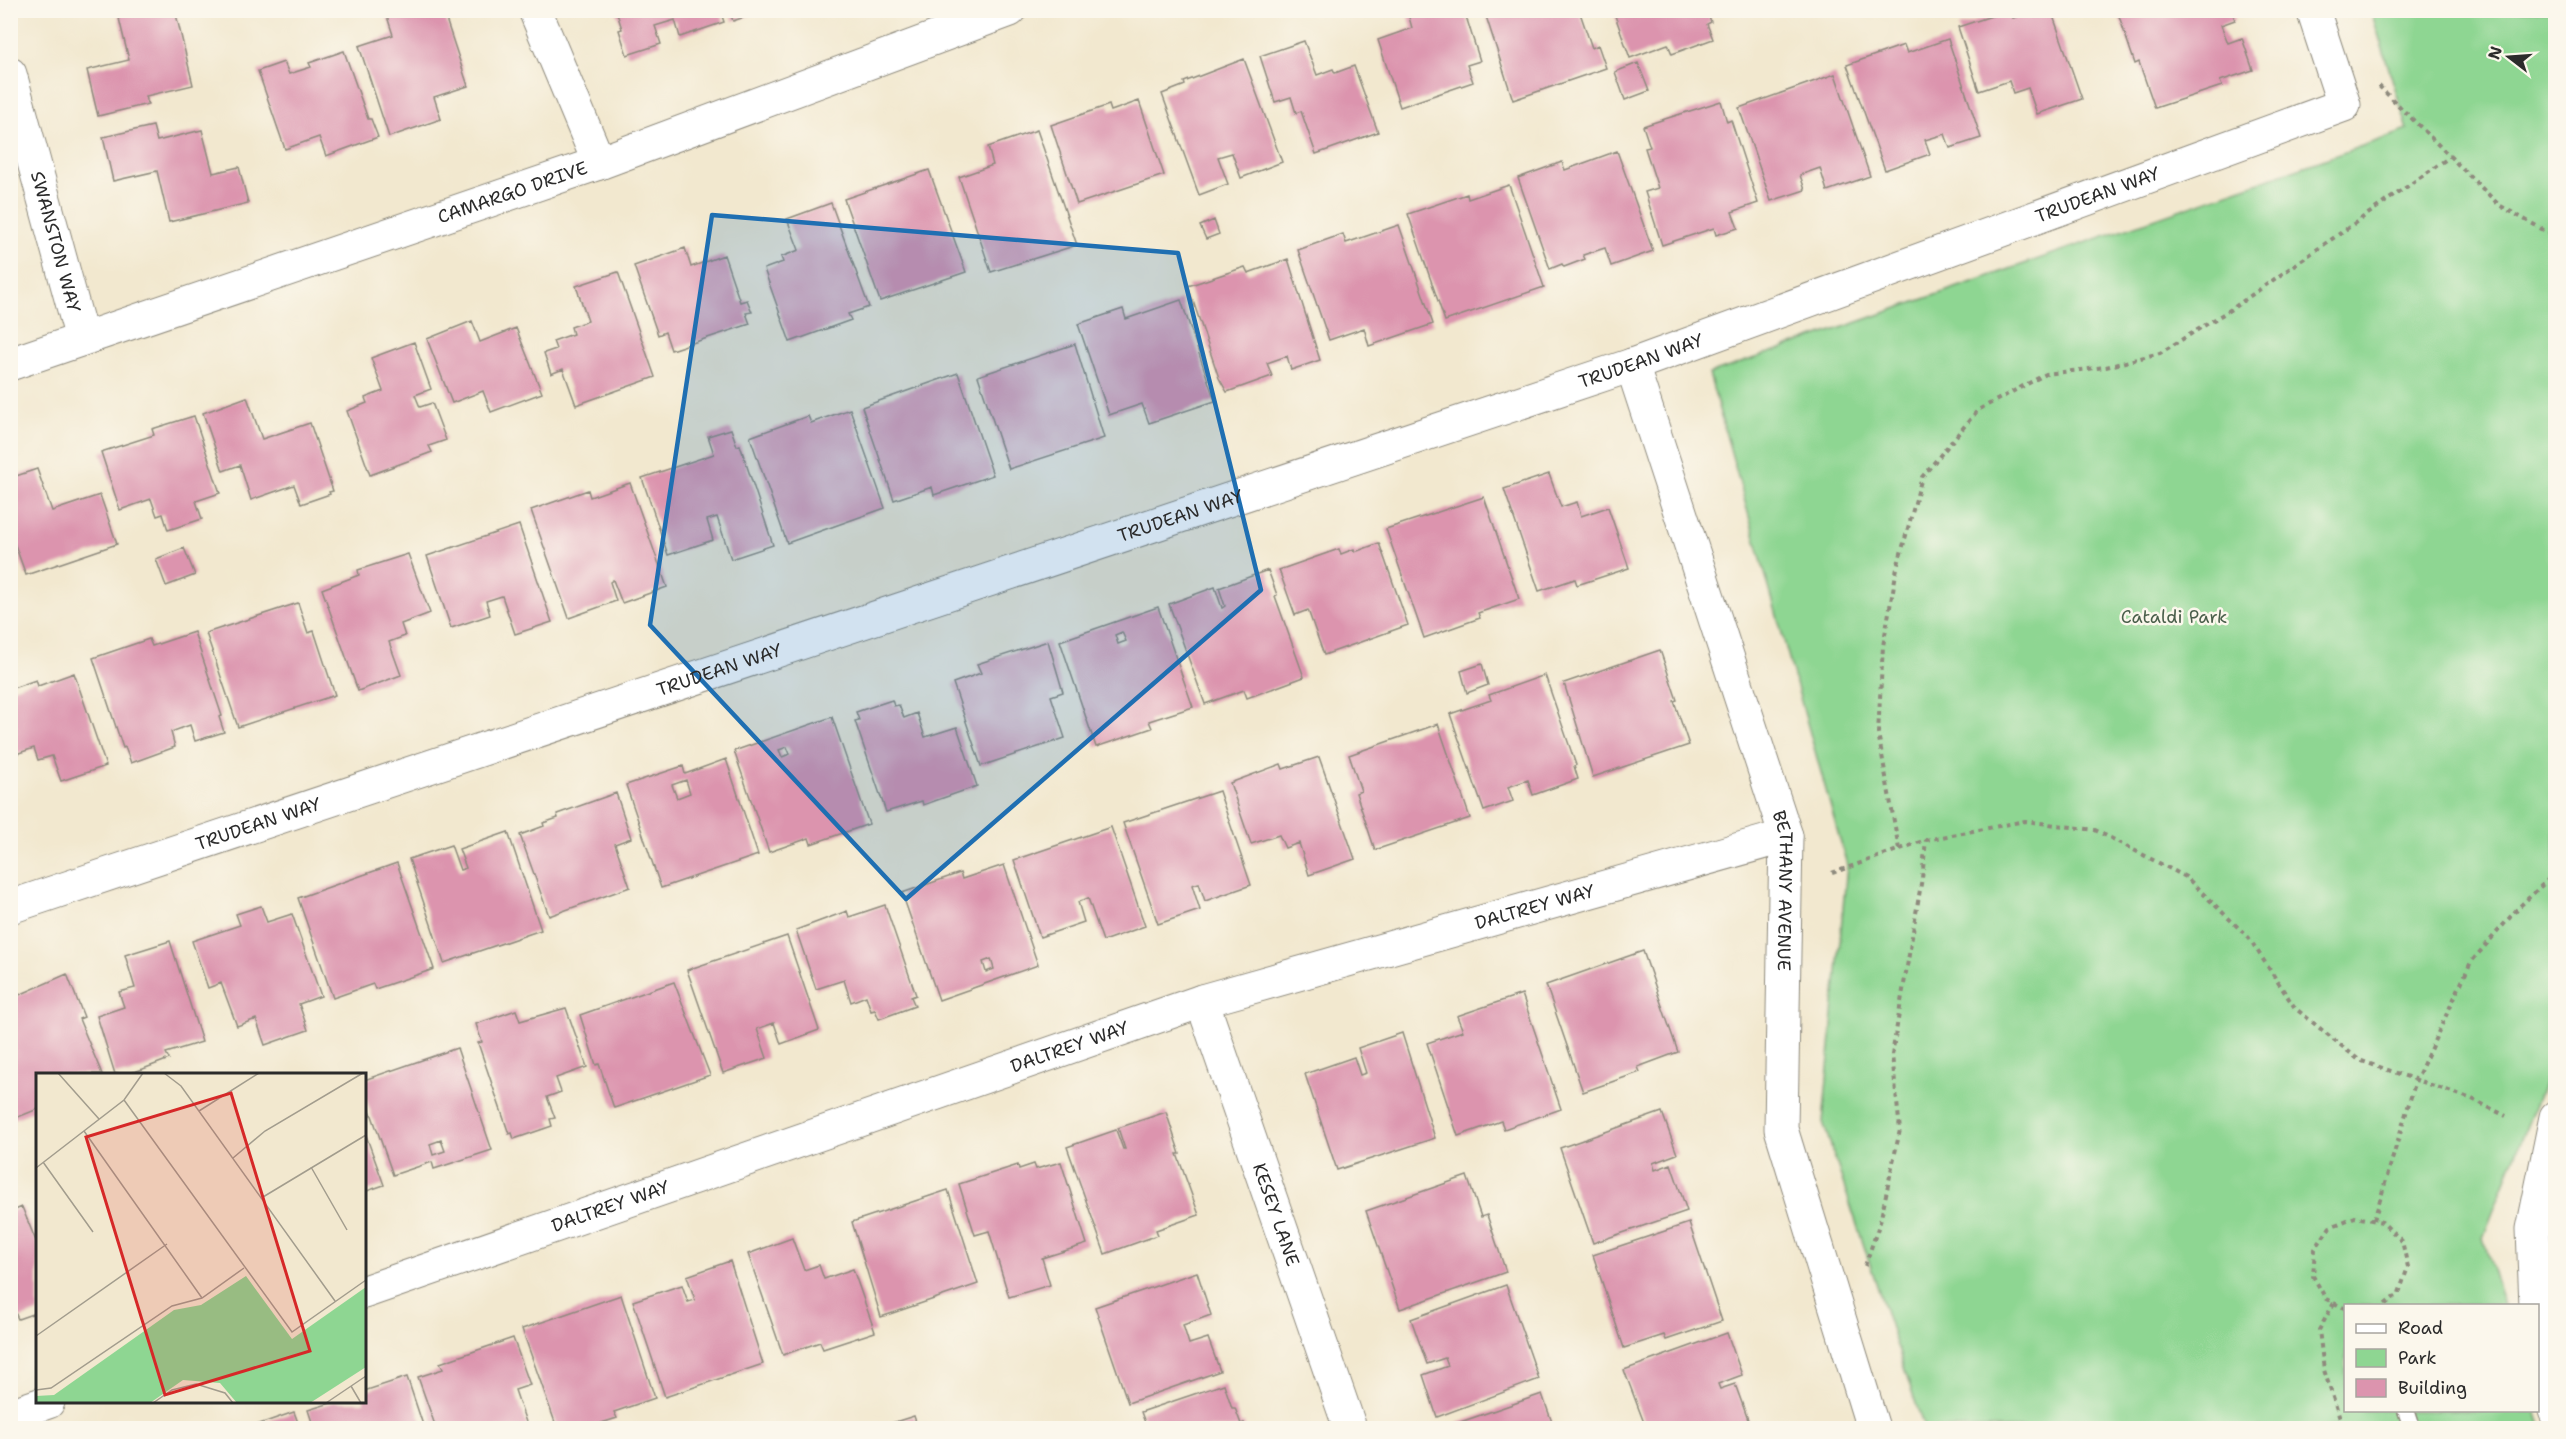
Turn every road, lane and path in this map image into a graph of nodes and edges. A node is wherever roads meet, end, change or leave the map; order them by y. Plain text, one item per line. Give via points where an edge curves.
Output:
1 (535, 10) edge
2 (1010, 10) edge
3 (2313, 10) edge
4 (10, 74) edge
5 (2378, 85) dead end
6 (2451, 156) junction
7 (599, 163) junction
8 (2556, 237) edge
9 (82, 339) junction
10 (10, 364) edge
11 (1632, 365) junction
12 (1786, 836) junction
13 (1926, 840) junction
14 (1899, 849) junction
15 (2556, 872) edge
16 (1832, 873) dead end
17 (10, 907) edge
18 (1202, 1001) junction
19 (2416, 1080) junction
20 (2505, 1116) dead end
21 (2556, 1117) edge
22 (2374, 1220) junction
23 (1863, 1270) dead end
24 (366, 1291) edge
25 (2334, 1303) junction
26 (2384, 1304) edge
27 (2536, 1304) edge
28 (2344, 1308) edge
29 (2539, 1362) edge
30 (42, 1403) edge
31 (2407, 1412) edge
32 (2556, 1413) edge
33 (10, 1414) edge
34 (1350, 1428) edge
35 (1873, 1428) edge
36 (2343, 1428) edge
37 (2412, 1428) edge

1 - 7 street
2 - 7 street, CAMARGO DRIVE
3 - 11 street, TRUDEAN WAY via 2344,105
4 - 9 street, SWANSTON WAY
5 - 6 path
6 - 8 path via 2499,205
6 - 14 path via 2233,308 2160,353 2106,367 2046,374 1978,410 1922,477 1897,568 1883,646 1878,733
7 - 9 street, CAMARGO DRIVE
9 - 10 street, CAMARGO DRIVE
11 - 12 street, BETHANY AVENUE
11 - 17 street, TRUDEAN WAY
12 - 18 street, DALTREY WAY
12 - 35 street, BETHANY AVENUE via 1781,1129
13 - 14 path
13 - 19 path via 2025,821 2095,830 2186,877 2249,938 2295,1008 2359,1060
13 - 23 path via 1892,1055 1900,1130 1880,1222
14 - 16 path
15 - 19 path via 2518,907 2471,962
18 - 24 street, DALTREY WAY
18 - 34 street, KESEY LANE
19 - 20 path via 2472,1099
19 - 22 path
21 - 27 street via 2533,1229
22 - 25 path via 2355,1217 2330,1227 2315,1249 2313,1276 2326,1299
22 - 26 path via 2382,1222 2402,1241 2408,1267 2399,1293
25 - 28 path
25 - 36 path via 2319,1330 2324,1370
29 - 32 street
30 - 33 street
31 - 37 lane

